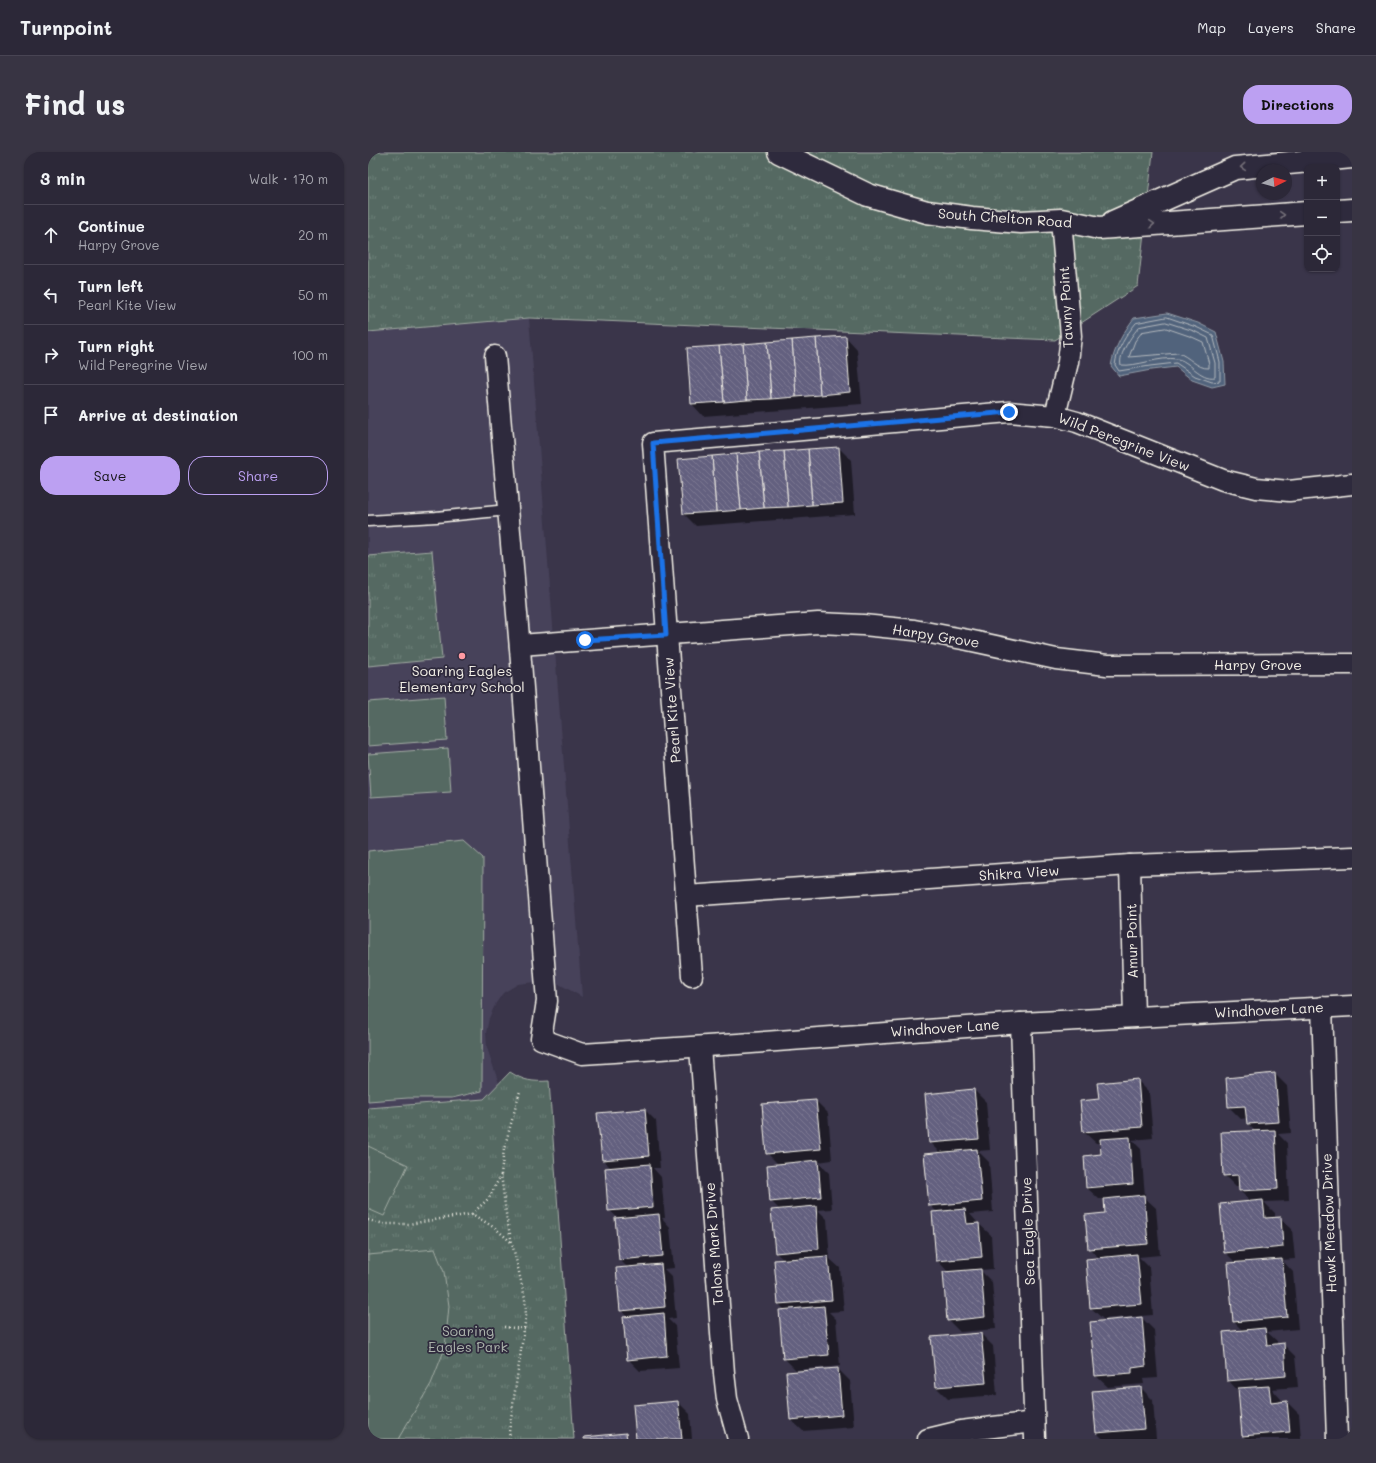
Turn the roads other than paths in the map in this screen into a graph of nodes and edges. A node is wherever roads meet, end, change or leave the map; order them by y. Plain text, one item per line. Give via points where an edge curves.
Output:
1 (779, 152) edge
2 (1352, 157) edge
3 (1352, 210) edge
4 (1340, 211) edge
5 (1304, 213) edge
6 (1061, 220) junction
7 (1100, 228) junction
8 (495, 356) dead end
9 (1055, 416) junction
10 (653, 443) joint
11 (1352, 484) edge
12 (508, 510) junction
13 (368, 521) edge
14 (666, 635) junction
15 (520, 645) junction
16 (1352, 664) edge
17 (1352, 857) edge
18 (1130, 865) junction
19 (686, 896) junction
20 (692, 976) dead end
21 (1352, 1006) edge
22 (1322, 1007) junction
23 (1134, 1017) junction
24 (1021, 1023) junction
25 (700, 1047) junction
26 (1035, 1430) edge
27 (738, 1439) edge
28 (928, 1439) edge
29 (1337, 1439) edge

1 - 6 main road, South Chelton Road via 868,195 927,212 1021,222
2 -> 7 main road via 1235,168
3 - 4 main road
7 -> 5 main road, South Chelton Road
6 - 7 main road, South Chelton Road
6 - 9 street, Tawny Point via 1071,336 1068,362
8 - 12 street
9 - 10 street, Wild Peregrine View via 1009,412
9 - 11 street, Wild Peregrine View via 1080,423 1223,480 1251,487 1289,491
10 - 14 street, Pearl Kite View
12 - 13 lane
12 - 15 street
14 - 15 street, Harpy Grove
14 - 16 street, Harpy Grove via 818,623 914,630 1056,659 1108,665
14 - 19 street, Pearl Kite View
15 - 25 street, Windhover Lane via 547,1001 541,1039 582,1054
17 - 18 street, Shikra View
18 - 19 street, Shikra View
18 - 23 street, Amur Point
19 - 20 street, Pearl Kite View
21 - 22 street, Windhover Lane
22 - 23 street, Windhover Lane
22 - 29 street, Hawk Meadow Drive
23 - 24 street, Windhover Lane
24 - 25 street, Windhover Lane
24 - 26 street, Sea Eagle Drive
25 - 27 street, Talons Mark Drive via 724,1373 727,1399
26 - 28 street via 961,1431

